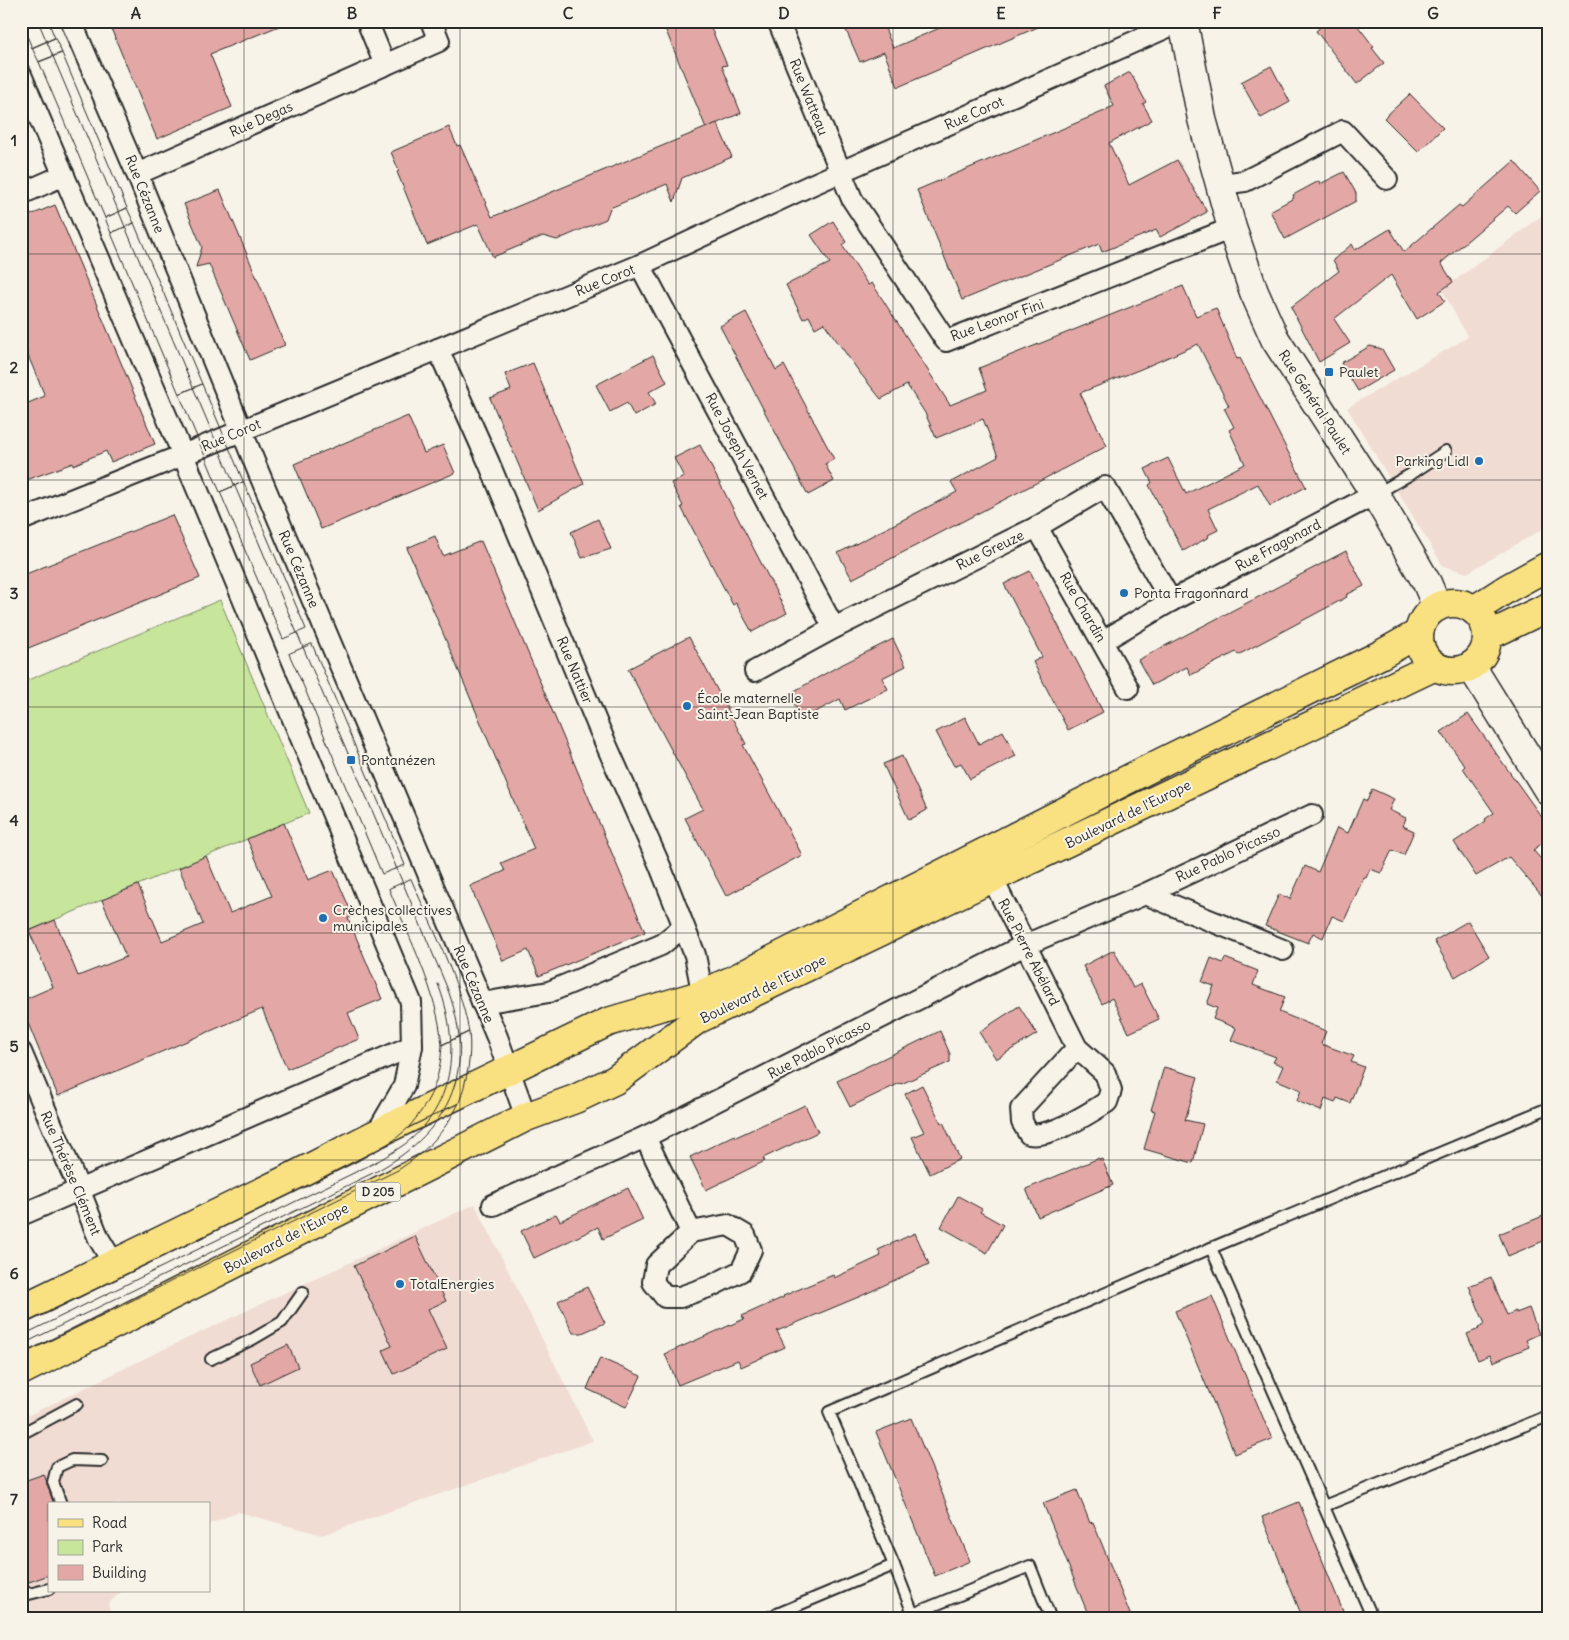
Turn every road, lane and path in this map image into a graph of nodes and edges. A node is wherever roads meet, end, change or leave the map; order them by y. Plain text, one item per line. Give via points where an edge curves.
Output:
1 (70, 21) edge
2 (367, 21) edge
3 (431, 21) edge
4 (778, 21) edge
5 (1182, 21) edge
6 (385, 65) junction
7 (21, 75) edge
8 (840, 173) junction
9 (137, 174) junction
10 (64, 176) junction
11 (1387, 179) dead end
12 (1221, 184) junction
13 (21, 194) edge
14 (1232, 228) junction
15 (640, 265) junction
16 (438, 349) junction
17 (241, 430) junction
18 (1446, 450) dead end
19 (183, 455) junction
20 (1375, 494) junction
21 (21, 520) edge
22 (1037, 527) junction
23 (1548, 566) edge
24 (1170, 601) junction
25 (1437, 607) junction
26 (1548, 607) edge
27 (1474, 610) junction
28 (834, 628) junction
29 (1419, 633) junction
30 (1488, 636) junction
31 (1103, 641) junction
32 (1435, 666) junction
33 (1471, 666) junction
34 (755, 671) dead end
35 (1128, 688) dead end
36 (1548, 790) edge
37 (1312, 815) dead end
38 (980, 855) junction
39 (993, 880) junction
40 (1145, 894) junction
41 (683, 927) junction
42 (1025, 945) junction
43 (1282, 950) dead end
44 (700, 995) junction
45 (482, 1003) junction
46 (412, 1046) junction
47 (1077, 1048) junction
48 (21, 1052) edge
49 (509, 1071) junction
50 (1548, 1108) edge
51 (526, 1117) junction
52 (376, 1134) junction
53 (645, 1137) junction
54 (79, 1189) junction
55 (493, 1205) dead end
56 (21, 1215) edge
57 (692, 1232) junction
58 (1211, 1248) junction
59 (114, 1264) junction
60 (302, 1292) dead end
61 (21, 1309) edge
62 (211, 1359) dead end
63 (21, 1371) edge
64 (77, 1404) dead end
65 (1548, 1416) edge
66 (21, 1434) edge
67 (102, 1461) dead end
68 (60, 1502) edge
69 (1324, 1506) junction
70 (894, 1565) junction
71 (21, 1589) edge
72 (48, 1589) edge
73 (914, 1616) edge
74 (765, 1619) edge
75 (1051, 1619) edge
76 (1373, 1619) edge

1 - 9 street, Rue Cézanne
2 - 6 street
3 - 6 street, Rue Degas via 439,41
4 - 8 street, Rue Watteau
5 - 8 street, Rue Corot
5 - 12 street, Rue Général Paulet via 1202,119
6 - 9 street, Rue Degas
7 - 10 street
8 - 14 street, Rue Leonor Fini via 852,199 946,341
8 - 15 street, Rue Corot
9 - 17 street, Rue Cézanne
10 - 13 street
10 - 19 street
11 - 12 street via 1343,131 1245,181
12 - 14 street, Rue Général Paulet
14 - 20 street, Rue Général Paulet via 1254,292 1275,339
15 - 16 street, Rue Corot
15 - 28 street, Rue Joseph Vernet
16 - 17 street, Rue Corot
16 - 41 street, Rue Nattier via 660,866
17 - 19 street, Rue Corot
17 - 45 street, Rue Cézanne
18 - 20 lane
19 - 21 street, Rue Corot
19 - 46 street via 411,1002
20 - 24 street, Rue Fragonard
20 - 25 street, Rue Général Paulet via 1427,583
22 - 24 street, Rue Greuze via 1105,487
22 - 28 street, Rue Greuze
22 - 31 street, Rue Chardin
23 - 27 main road
24 - 31 street, Rue Fragonard
25 - 27 main road via 1456,603
25 - 29 main road via 1422,622
26 - 30 main road
27 - 30 main road via 1484,622
28 - 34 street, Rue Greuze
29 - 32 main road via 1424,655
29 - 38 main road, Boulevard de l'Europe
30 - 33 main road via 1484,654
31 - 35 street, Rue Chardin
32 - 33 main road via 1459,671
32 - 39 main road, Boulevard de l'Europe
33 - 36 street
37 - 40 street, Rue Pablo Picasso
38 - 39 street, Rue Pierre Abélard
38 - 44 main road, Boulevard de l'Europe
39 - 42 street, Rue Pierre Abélard
39 - 51 main road, Boulevard de l'Europe via 698,1019 615,1080
40 - 42 street, Rue Pablo Picasso
40 - 43 street
41 - 44 street, Rue Nattier via 695,955
41 - 45 street via 661,945 549,992
42 - 47 street, Rue Pierre Abélard
42 - 53 street, Rue Pablo Picasso
44 - 49 main road, Boulevard de l'Europe via 608,1022
45 - 49 street, Rue Cézanne
46 - 52 street via 404,1086
46 - 54 street
47 - 47 street, Rue Pierre Abélard via 1105,1073 1111,1090 1107,1102 1076,1121 1038,1135 1028,1134 1022,1122 1021,1109
48 - 54 street, Rue Thérèse Clément
49 - 51 street, Rue Cézanne
49 - 52 main road, Boulevard de l'Europe
50 - 58 lane
51 - 63 main road, Boulevard de l'Europe / D 205
52 - 59 main road, Boulevard de l'Europe
53 - 55 street, Rue Pablo Picasso
53 - 57 street
54 - 56 street
54 - 59 street, Rue Thérèse Clément via 99,1239
57 - 57 street via 728,1225 745,1235 751,1250 741,1270 711,1286 680,1297 665,1297 653,1282 656,1265
58 - 69 lane
58 - 70 lane via 829,1412
59 - 61 main road, Boulevard de l'Europe
60 - 62 lane via 282,1322
64 - 66 lane
65 - 69 lane
67 - 68 lane via 72,1460 57,1467 53,1482
69 - 76 lane
70 - 73 lane
70 - 74 lane
71 - 72 lane via 29,1594
73 - 75 lane via 1030,1566

